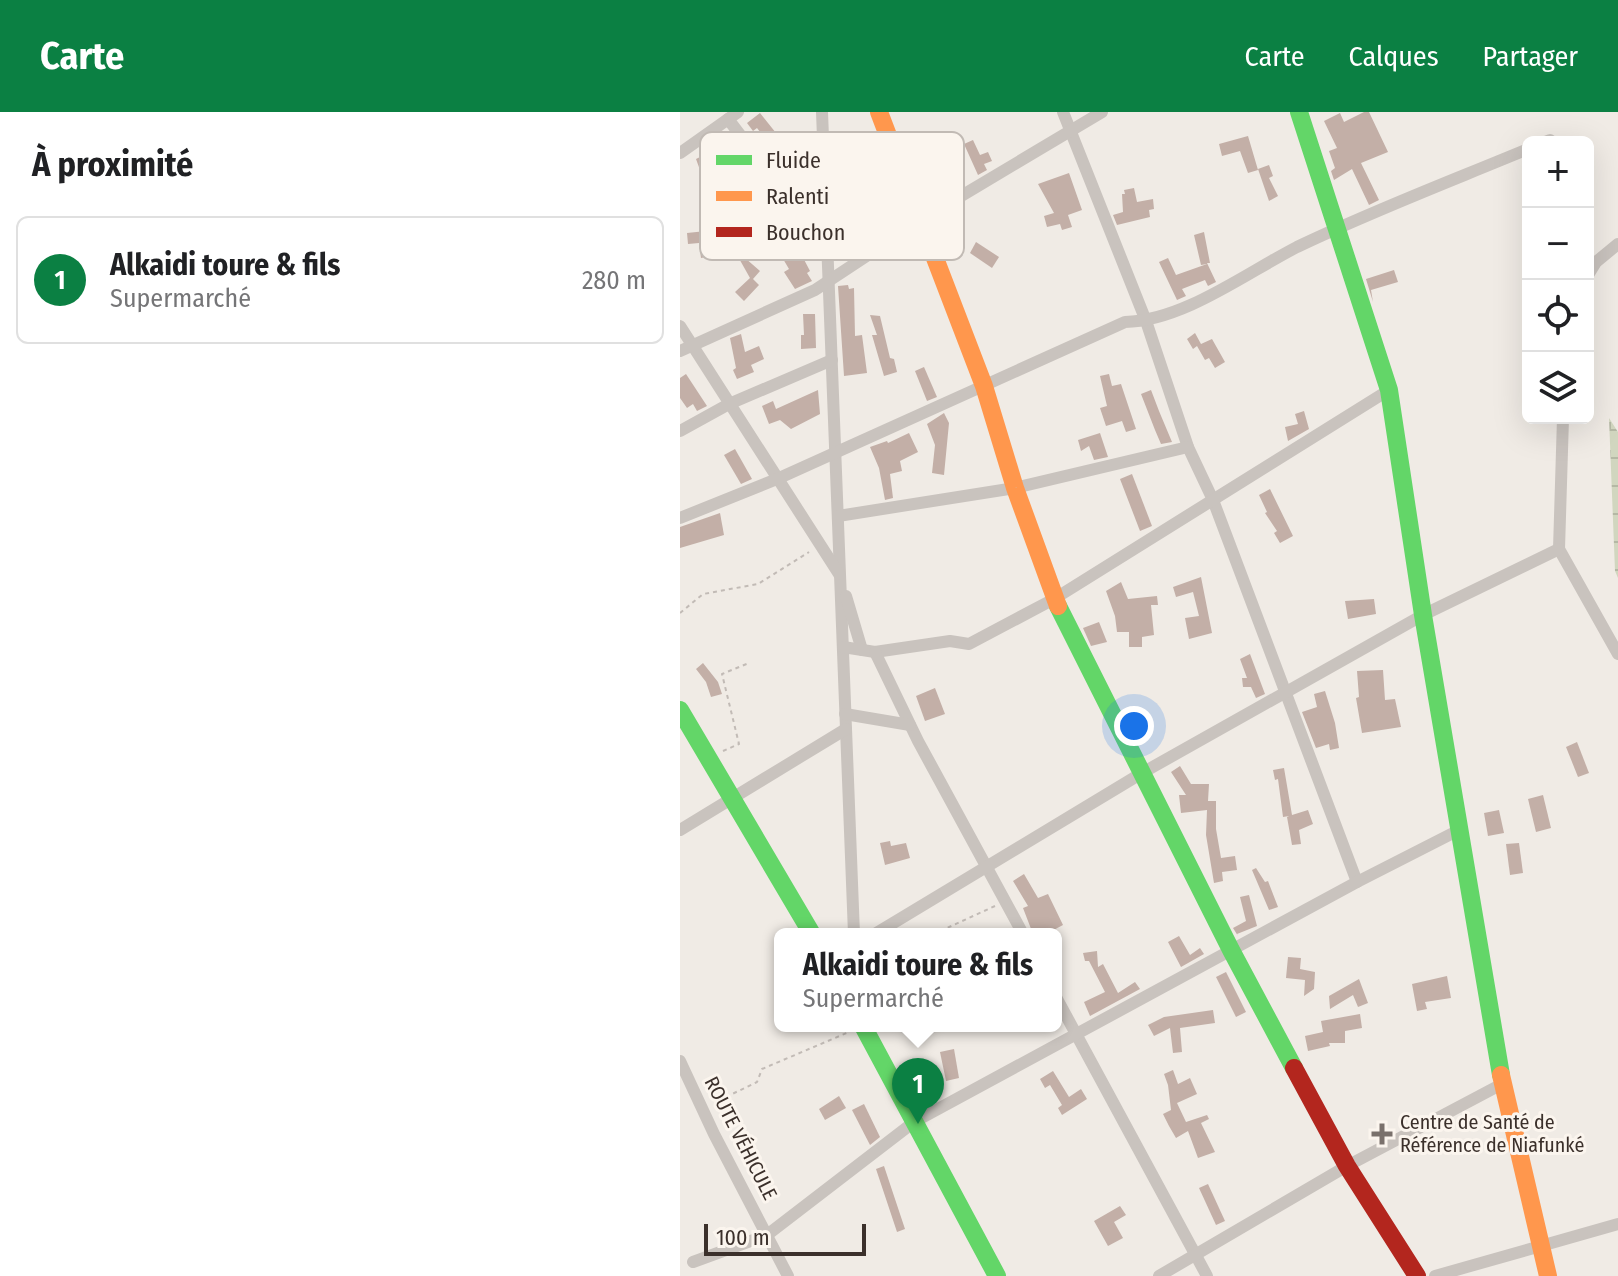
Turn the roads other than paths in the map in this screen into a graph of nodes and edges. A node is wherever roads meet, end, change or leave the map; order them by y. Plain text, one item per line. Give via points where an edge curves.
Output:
1 (822, 112) edge
2 (879, 112) edge
3 (1063, 112) edge
4 (1102, 112) edge
5 (1299, 112) edge
6 (733, 115) edge
7 (1069, 130) junction
8 (709, 132) edge
9 (745, 132) edge
10 (823, 132) edge
11 (887, 132) edge
12 (700, 139) edge
13 (1522, 152) edge
14 (680, 153) edge
15 (964, 194) edge
16 (1338, 229) junction
17 (1618, 244) edge
18 (828, 260) edge
19 (859, 260) edge
20 (936, 260) edge
21 (1594, 265) edge
22 (829, 279) junction
23 (1146, 321) junction
24 (680, 326) edge
25 (686, 348) edge
26 (832, 360) junction
27 (984, 386) junction
28 (1389, 390) junction
29 (729, 404) junction
30 (1563, 424) edge
31 (680, 431) edge
32 (1188, 447) junction
33 (835, 453) junction
34 (777, 479) junction
35 (1015, 488) junction
36 (1213, 500) junction
37 (838, 516) junction
38 (680, 518) edge
39 (1559, 549) junction
40 (840, 576) junction
41 (1054, 599) junction
42 (1423, 615) junction
43 (843, 647) junction
44 (869, 651) junction
45 (1618, 654) edge
46 (1285, 693) junction
47 (680, 710) edge
48 (845, 714) junction
49 (910, 725) junction
50 (846, 729) junction
51 (1142, 773) junction
52 (732, 798) junction
53 (1461, 829) junction
54 (680, 830) edge
55 (986, 866) junction
56 (1357, 882) junction
57 (808, 928) edge
58 (854, 928) edge
59 (885, 928) edge
60 (1020, 928) edge
61 (1231, 950) junction
62 (1062, 1008) edge
63 (864, 1032) edge
64 (1076, 1034) junction
65 (680, 1061) edge
66 (1502, 1084) junction
67 (914, 1122) junction
68 (1347, 1166) junction
69 (1618, 1224) edge
70 (767, 1235) junction
71 (1539, 1244) junction
72 (1195, 1254) junction
73 (693, 1262) dead end
74 (788, 1276) edge
75 (997, 1276) edge
76 (1159, 1276) edge
77 (1207, 1276) edge
78 (1417, 1276) edge
79 (1435, 1276) edge
80 (1548, 1276) edge

1 - 10 street
2 - 11 street
3 - 7 street
4 - 7 street
5 - 16 street
6 - 8 street
6 - 9 street
7 - 15 street
7 - 23 street
12 - 14 street
13 - 16 street
16 - 23 street via 1219,291
16 - 28 street
17 - 21 street
18 - 22 street
19 - 22 street
20 - 27 street
22 - 25 street
22 - 26 street
23 - 27 street via 1125,322
23 - 32 street
24 - 25 street
25 - 29 street
26 - 29 street
26 - 33 street
27 - 33 street
27 - 35 street
28 - 36 street
28 - 42 street
29 - 31 street
29 - 34 street
30 - 39 street
32 - 35 street
32 - 36 street
33 - 34 street
33 - 37 street
34 - 38 street
34 - 40 street
35 - 37 street
35 - 41 street
36 - 41 street
36 - 46 street
37 - 40 street
39 - 42 street
39 - 45 street
40 - 43 street
40 - 44 street
41 - 44 street via 969,644 950,641
41 - 51 street
42 - 46 street
42 - 53 street
43 - 44 street
43 - 48 street
44 - 49 street
46 - 51 street
46 - 56 street
47 - 52 street
48 - 49 street
48 - 50 street
49 - 55 street
50 - 52 street
50 - 58 street
51 - 55 street
51 - 61 street
52 - 54 street
52 - 57 street
53 - 56 street
53 - 66 street
55 - 59 street
55 - 60 street
56 - 61 street
61 - 64 street
61 - 68 street
62 - 64 street
63 - 67 street
64 - 67 street
64 - 72 street
65 - 70 street, ROUTE VÉHICULE
66 - 68 street
66 - 71 street
67 - 70 street
67 - 75 street
68 - 72 street
68 - 78 street
69 - 71 street
70 - 73 street
70 - 74 street, ROUTE VÉHICULE
71 - 79 street
71 - 80 street
72 - 76 street
72 - 77 street

